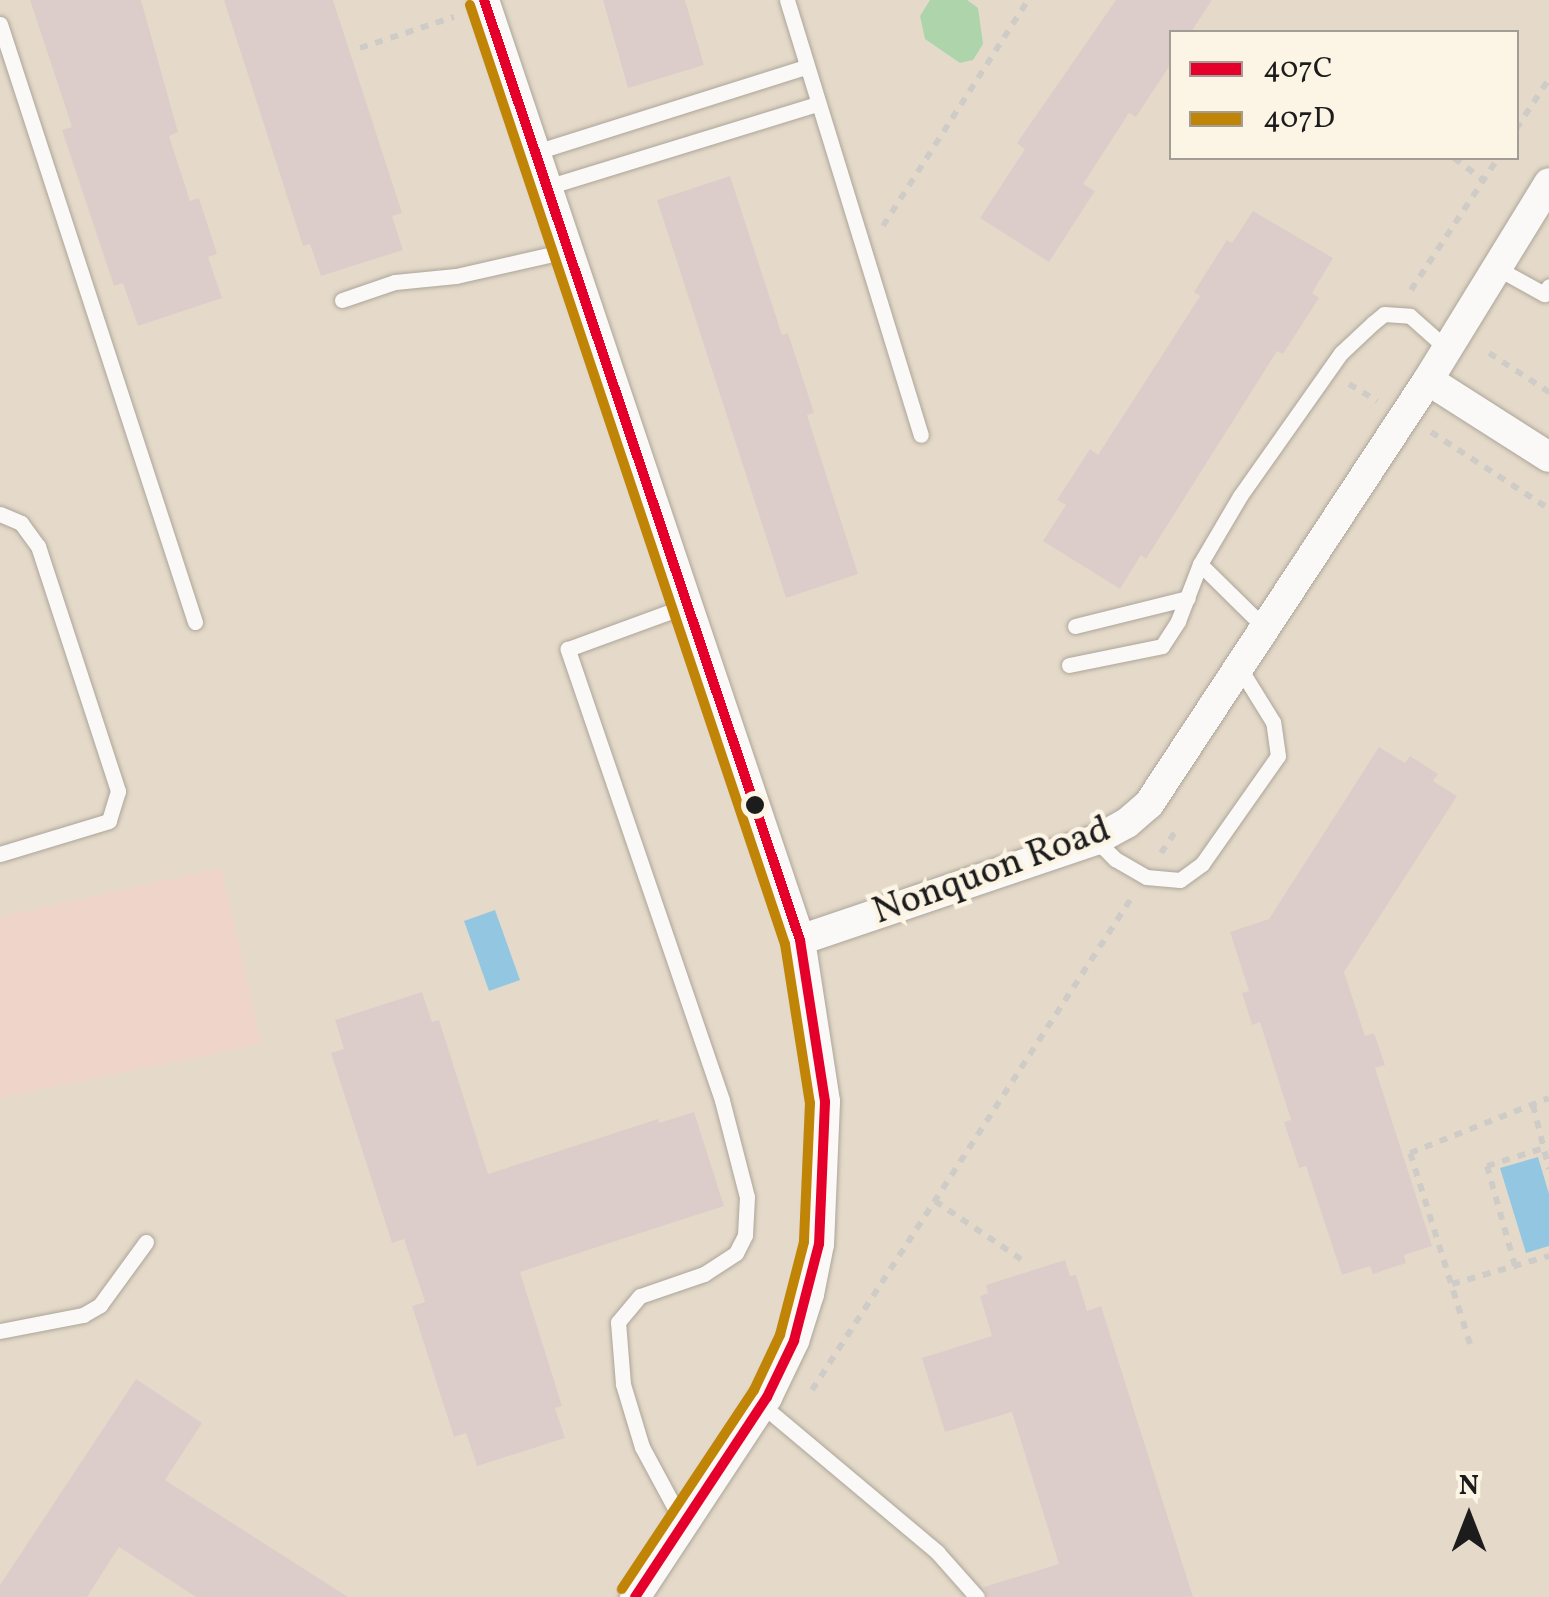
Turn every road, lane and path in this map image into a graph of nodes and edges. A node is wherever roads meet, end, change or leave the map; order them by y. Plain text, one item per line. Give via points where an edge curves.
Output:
1 (786, 0) edge
2 (1028, 0) edge
3 (485, 3) edge
4 (0, 24) edge
5 (360, 48) dead end
6 (805, 67) junction
7 (1549, 79) edge
8 (817, 104) junction
9 (1519, 124) edge
10 (536, 152) junction
11 (1457, 160) edge
12 (1482, 180) dead end
13 (1549, 183) edge
14 (547, 187) junction
15 (570, 250) junction
16 (864, 255) junction
17 (1497, 268) junction
18 (1410, 290) dead end
19 (1547, 292) edge
20 (342, 300) dead end
21 (1453, 338) junction
22 (1489, 352) junction
23 (1428, 380) junction
24 (1549, 392) edge
25 (1459, 399) junction
26 (921, 435) dead end
27 (1424, 450) dead end
28 (1549, 457) edge
29 (0, 514) edge
30 (1200, 564) junction
31 (1188, 598) junction
32 (688, 605) junction
33 (195, 622) dead end
34 (1075, 626) dead end
35 (1265, 628) junction
36 (1069, 666) dead end
37 (1240, 667) junction
38 (1188, 812) dead end
39 (1096, 840) junction
40 (0, 854) edge
41 (1146, 877) junction
42 (800, 940) junction
43 (1549, 1098) edge
44 (1532, 1105) junction
45 (1544, 1148) junction
46 (1549, 1169) edge
47 (935, 1201) junction
48 (146, 1242) dead end
49 (1549, 1256) edge
50 (1022, 1260) dead end
51 (1516, 1266) junction
52 (1452, 1284) junction
53 (0, 1330) edge
54 (1470, 1344) dead end
55 (762, 1405) junction
56 (788, 1426) junction
57 (684, 1525) junction
58 (636, 1597) edge
59 (976, 1597) edge

1 - 6 lane
2 - 16 path
3 - 5 path
3 - 10 street
4 - 33 lane
6 - 8 lane
6 - 10 lane
7 - 9 path
8 - 14 lane
8 - 16 lane
10 - 14 street
11 - 12 path
13 - 17 street, Nonquon Road
14 - 15 street
15 - 20 lane via 456,276 395,282
15 - 32 street
16 - 26 lane
17 - 19 lane
17 - 21 street, Nonquon Road
18 - 21 path
21 - 22 path
21 - 23 street, Nonquon Road
21 - 30 lane via 1410,316 1384,314 1373,323 1341,353
22 - 24 path
22 - 25 path
23 - 25 street
23 - 35 street, Nonquon Road
25 - 27 path
25 - 28 street
29 - 40 lane via 21,523 38,546 118,792 110,822
30 - 31 lane
30 - 35 lane
31 - 34 lane
31 - 36 lane via 1162,646
32 - 42 street
32 - 57 lane via 568,650 722,1100 748,1197 745,1236 736,1253 704,1274 640,1296 618,1322 623,1384 642,1446
35 - 37 street, Nonquon Road
37 - 39 street, Nonquon Road via 1149,804
37 - 41 lane via 1273,722 1278,756 1202,864 1180,880
38 - 41 path
39 - 41 lane
39 - 42 street, Nonquon Road
41 - 47 path
42 - 55 street via 825,1102 823,1197 810,1294
43 - 44 path
44 - 45 path
44 - 52 path via 1410,1153
45 - 46 path
45 - 51 path via 1487,1166
47 - 50 path
47 - 56 path
48 - 53 lane via 100,1305 83,1316
49 - 51 path
51 - 52 path
52 - 54 path
55 - 56 lane
55 - 57 street
56 - 59 lane via 937,1552
57 - 58 street

